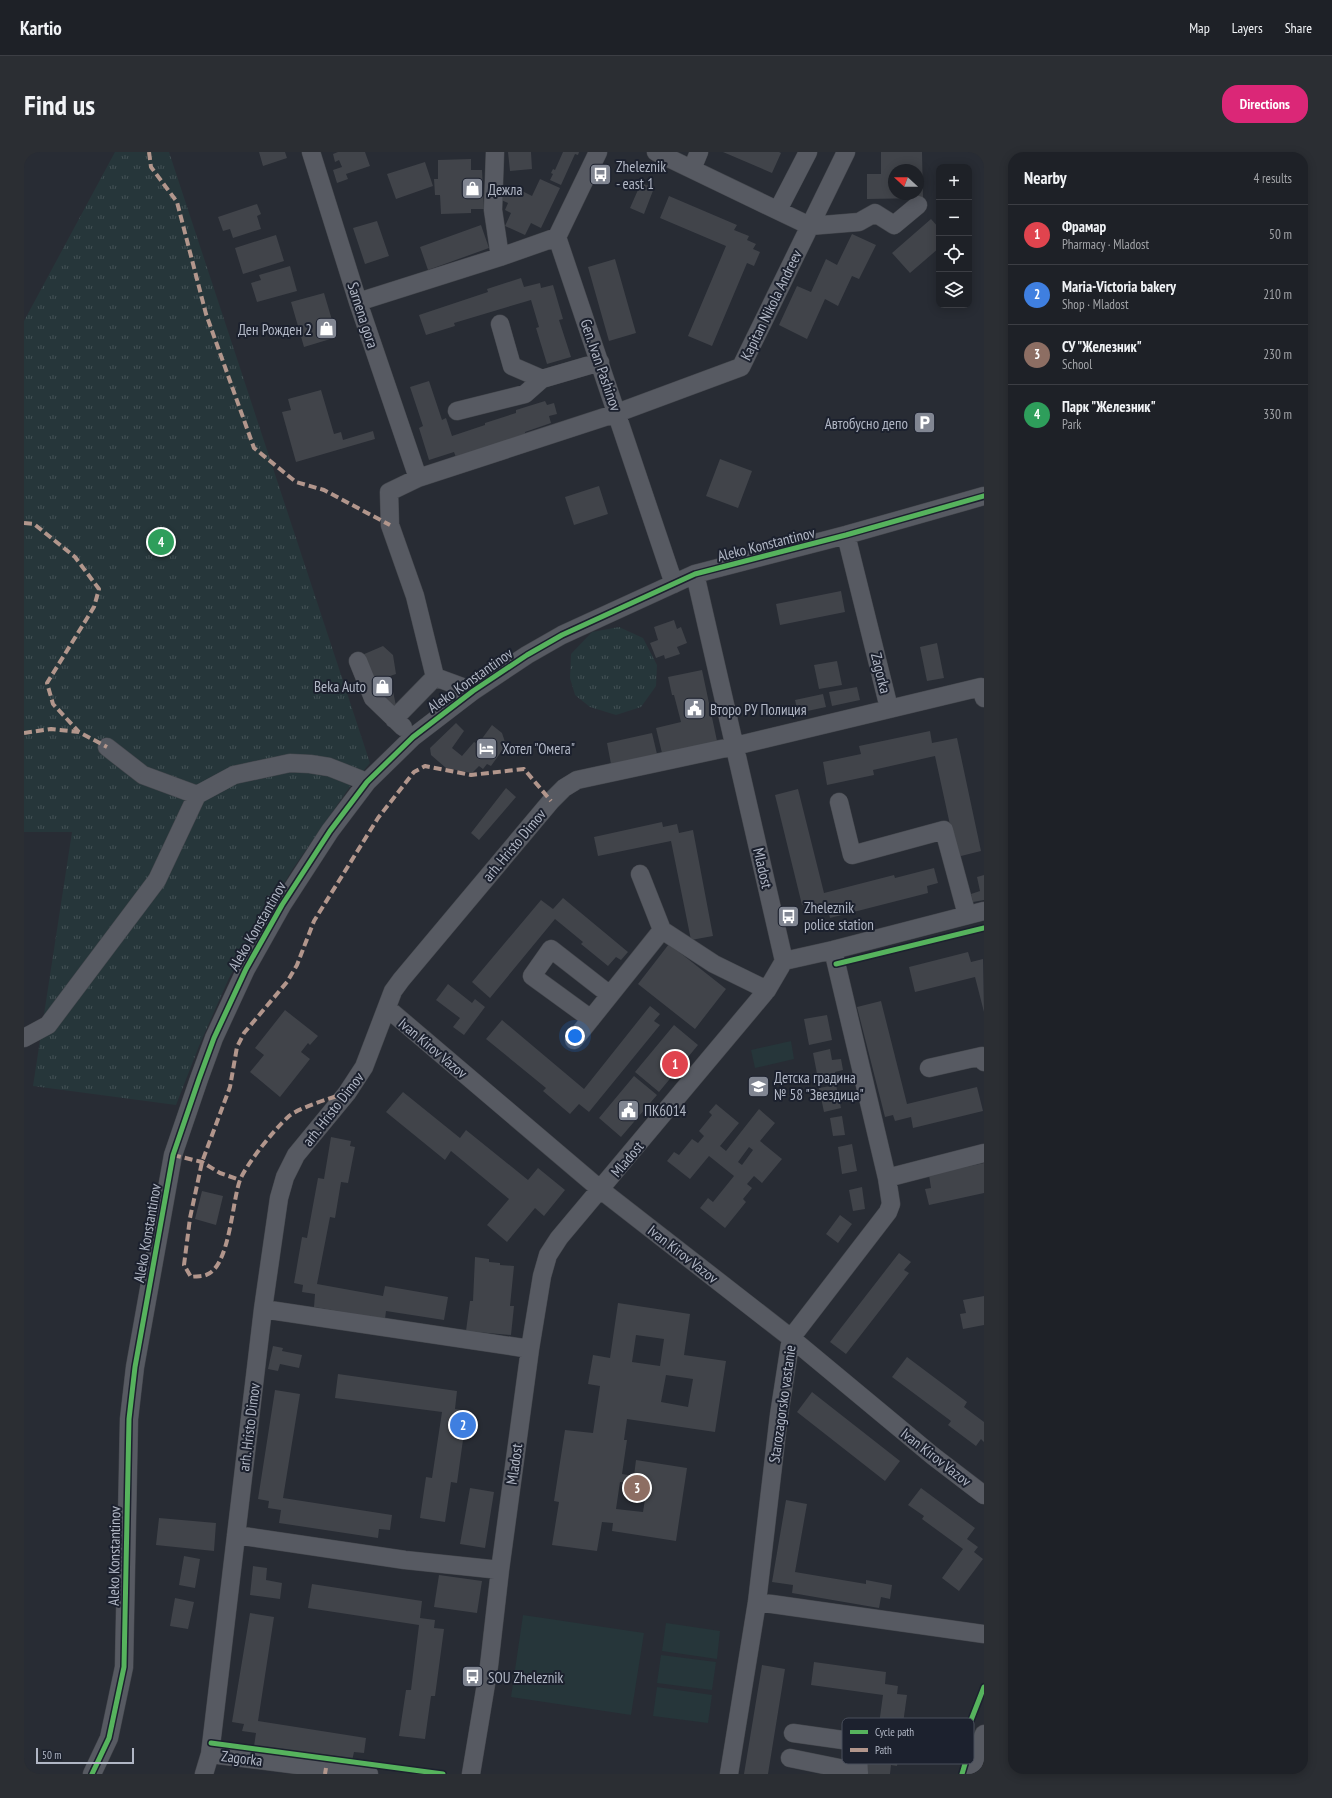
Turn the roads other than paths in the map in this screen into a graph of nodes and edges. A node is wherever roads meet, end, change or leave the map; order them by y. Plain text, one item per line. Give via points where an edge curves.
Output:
1 (312, 152) edge
2 (495, 152) edge
3 (598, 152) edge
4 (656, 152) edge
5 (699, 152) edge
6 (808, 152) edge
7 (846, 152) edge
8 (692, 169) junction
9 (918, 205) dead end
10 (778, 210) junction
11 (810, 226) junction
12 (557, 236) junction
13 (500, 257) junction
14 (358, 302) junction
15 (500, 324) dead end
16 (600, 362) junction
17 (542, 379) junction
18 (457, 411) dead end
19 (617, 413) junction
20 (418, 478) junction
21 (984, 496) edge
22 (846, 535) junction
23 (695, 574) junction
24 (674, 584) junction
25 (358, 661) dead end
26 (435, 677) junction
27 (474, 691) junction
28 (984, 698) edge
29 (889, 708) junction
30 (394, 719) junction
31 (413, 737) junction
32 (735, 746) junction
33 (107, 747) dead end
34 (367, 782) junction
35 (197, 796) junction
36 (839, 802) dead end
37 (640, 874) dead end
38 (976, 913) edge
39 (662, 930) junction
40 (833, 950) junction
41 (784, 961) junction
42 (767, 990) junction
43 (610, 995) junction
44 (387, 1008) junction
45 (591, 1019) junction
46 (24, 1038) edge
47 (574, 1040) dead end
48 (984, 1062) edge
49 (930, 1068) dead end
50 (984, 1153) edge
51 (887, 1178) junction
52 (600, 1190) junction
53 (263, 1310) junction
54 (790, 1338) junction
55 (530, 1349) junction
56 (984, 1495) edge
57 (236, 1535) junction
58 (500, 1570) junction
59 (757, 1602) junction
60 (984, 1634) edge
61 (793, 1733) dead end
62 (984, 1734) edge
63 (842, 1740) edge
64 (210, 1754) junction
65 (790, 1758) dead end
66 (974, 1763) edge
67 (974, 1764) edge
68 (859, 1773) edge
69 (92, 1774) edge
70 (204, 1774) edge
71 (369, 1774) edge
72 (472, 1774) edge
73 (730, 1774) edge
74 (970, 1774) edge

1 - 14 street, Sarnena gora
2 - 13 street via 493,210
3 - 12 street
4 - 8 street
5 - 8 street
6 - 10 street
7 - 11 street, Kapitan Nikola Andreev
8 - 10 street
9 - 11 street via 894,225 875,213 859,222
10 - 11 street
11 - 19 street, Kapitan Nikola Andreev via 741,367
12 - 13 street
12 - 16 street, Gen. Ivan Pashinov
13 - 14 street
14 - 20 street, Sarnena gora
15 - 17 street via 512,366
16 - 17 street
16 - 19 street, Gen. Ivan Pashinov
17 - 18 street via 525,394
19 - 20 street, Kapitan Nikola Andreev
19 - 24 street, Gen. Ivan Pashinov
20 - 26 street, Kapitan Nikola Andreev via 389,492 390,525 415,596
21 - 22 street, Aleko Konstantinov
22 - 23 street, Aleko Konstantinov
22 - 29 street, Zagorka
23 - 24 street, Aleko Konstantinov
23 - 32 street, Mladost
24 - 27 street, Aleko Konstantinov via 562,635 526,655
25 - 30 street via 373,698
26 - 27 street
26 - 30 street
27 - 31 street, Aleko Konstantinov
28 - 29 street, Zagorka via 981,686
29 - 32 street, arh. Hristo Dimov
30 - 31 street
31 - 34 street, Aleko Konstantinov
32 - 41 street, Mladost
32 - 44 street, arh. Hristo Dimov via 577,780 564,788 401,980 393,991
33 - 35 street via 143,775
34 - 35 street via 329,767 290,763 234,775
34 - 69 street, Aleko Konstantinov via 304,870 246,969 214,1038 173,1155 135,1367 129,1419 124,1667 109,1738
35 - 46 street via 157,880 48,1025
36 - 38 street via 852,855 944,830
37 - 39 street
38 - 40 street
39 - 42 street via 714,964
39 - 43 street
40 - 41 street
40 - 51 street, Starozagorsko vastanie
41 - 42 street, Mladost
42 - 52 street, Mladost
43 - 45 street
43 - 45 street via 550,949 532,976
44 - 52 street, Ivan Kirov Vazov
44 - 53 street, arh. Hristo Dimov via 364,1067 347,1094 296,1155 285,1177 279,1198
45 - 47 street
48 - 49 street via 982,1056
50 - 51 street
51 - 54 street, Starozagorsko vastanie via 891,1204 888,1212
52 - 54 street, Ivan Kirov Vazov
52 - 55 street, Mladost via 559,1238 548,1255
53 - 55 street
53 - 57 street, arh. Hristo Dimov
54 - 56 street, Ivan Kirov Vazov
54 - 59 street, Starozagorsko vastanie
55 - 58 street, Mladost
57 - 58 street via 405,1560
57 - 64 street, arh. Hristo Dimov
58 - 72 street, Mladost via 489,1666
59 - 60 street
59 - 73 street, Starozagorsko vastanie
61 - 63 street
62 - 66 street
64 - 70 street, arh. Hristo Dimov
64 - 71 street, Zagorka
65 - 68 street
67 - 74 street

